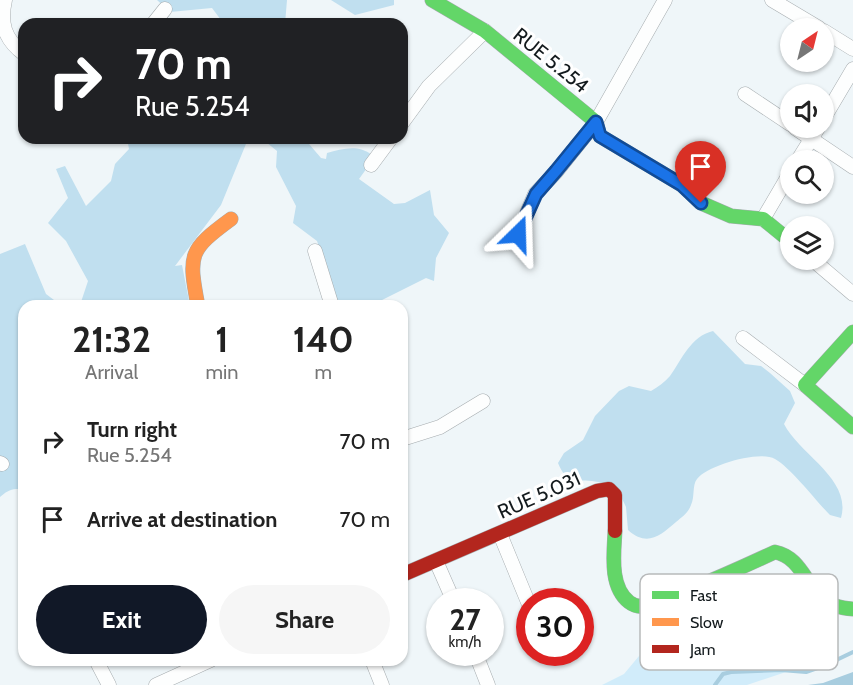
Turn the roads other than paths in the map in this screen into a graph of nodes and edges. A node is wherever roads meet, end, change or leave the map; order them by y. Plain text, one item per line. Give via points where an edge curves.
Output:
1 (5, 0) edge
2 (432, 0) edge
3 (665, 0) edge
4 (772, 0) edge
5 (165, 9) dead end
6 (158, 18) edge
7 (802, 18) edge
8 (485, 31) junction
9 (834, 37) edge
10 (853, 49) edge
11 (18, 50) edge
12 (853, 69) edge
13 (745, 94) dead end
14 (834, 101) edge
15 (408, 115) edge
16 (780, 117) edge
17 (596, 122) junction
18 (821, 138) edge
19 (387, 144) edge
20 (371, 165) dead end
21 (853, 167) edge
22 (780, 190) edge
23 (231, 219) dead end
24 (763, 219) junction
25 (780, 233) edge
26 (518, 234) dead end
27 (315, 251) dead end
28 (825, 270) edge
29 (853, 294) edge
30 (197, 300) edge
31 (330, 300) edge
32 (853, 332) edge
33 (743, 338) dead end
34 (805, 385) junction
35 (483, 401) dead end
36 (853, 427) edge
37 (408, 438) edge
38 (500, 534) junction
39 (436, 561) junction
40 (408, 573) edge
41 (728, 574) edge
42 (804, 574) edge
43 (448, 588) edge
44 (522, 588) edge
45 (640, 606) edge
46 (838, 607) edge
47 (853, 609) edge
48 (99, 666) edge
49 (198, 666) edge
50 (374, 666) edge
51 (481, 666) edge
52 (109, 685) edge
53 (156, 685) edge
54 (382, 685) edge
55 (488, 685) edge

1 - 11 street via 3,25
2 - 8 street, RUE 5.254
3 - 17 street
4 - 7 street
5 - 6 street
8 - 15 street via 429,86
8 - 17 street, RUE 5.254
9 - 10 street
12 - 14 street
13 - 16 street
17 - 24 street, RUE 5.254 via 600,136 682,185 701,203 731,216
17 - 26 street via 536,194
18 - 21 street
19 - 20 street
22 - 24 street
23 - 30 street via 202,240 196,251
24 - 25 street
27 - 31 street
28 - 29 street
32 - 34 street
33 - 34 street
34 - 36 street
35 - 37 street via 440,427
38 - 39 street, RUE 5.031
38 - 44 street
38 - 45 street, RUE 5.031 via 609,489 615,495 614,573 622,594
39 - 40 street, RUE 5.031
39 - 43 street
41 - 42 street, RUE 5.031 via 775,552 785,554
46 - 47 street, RUE 5.031
48 - 52 street
49 - 53 street
50 - 54 street
51 - 55 street

